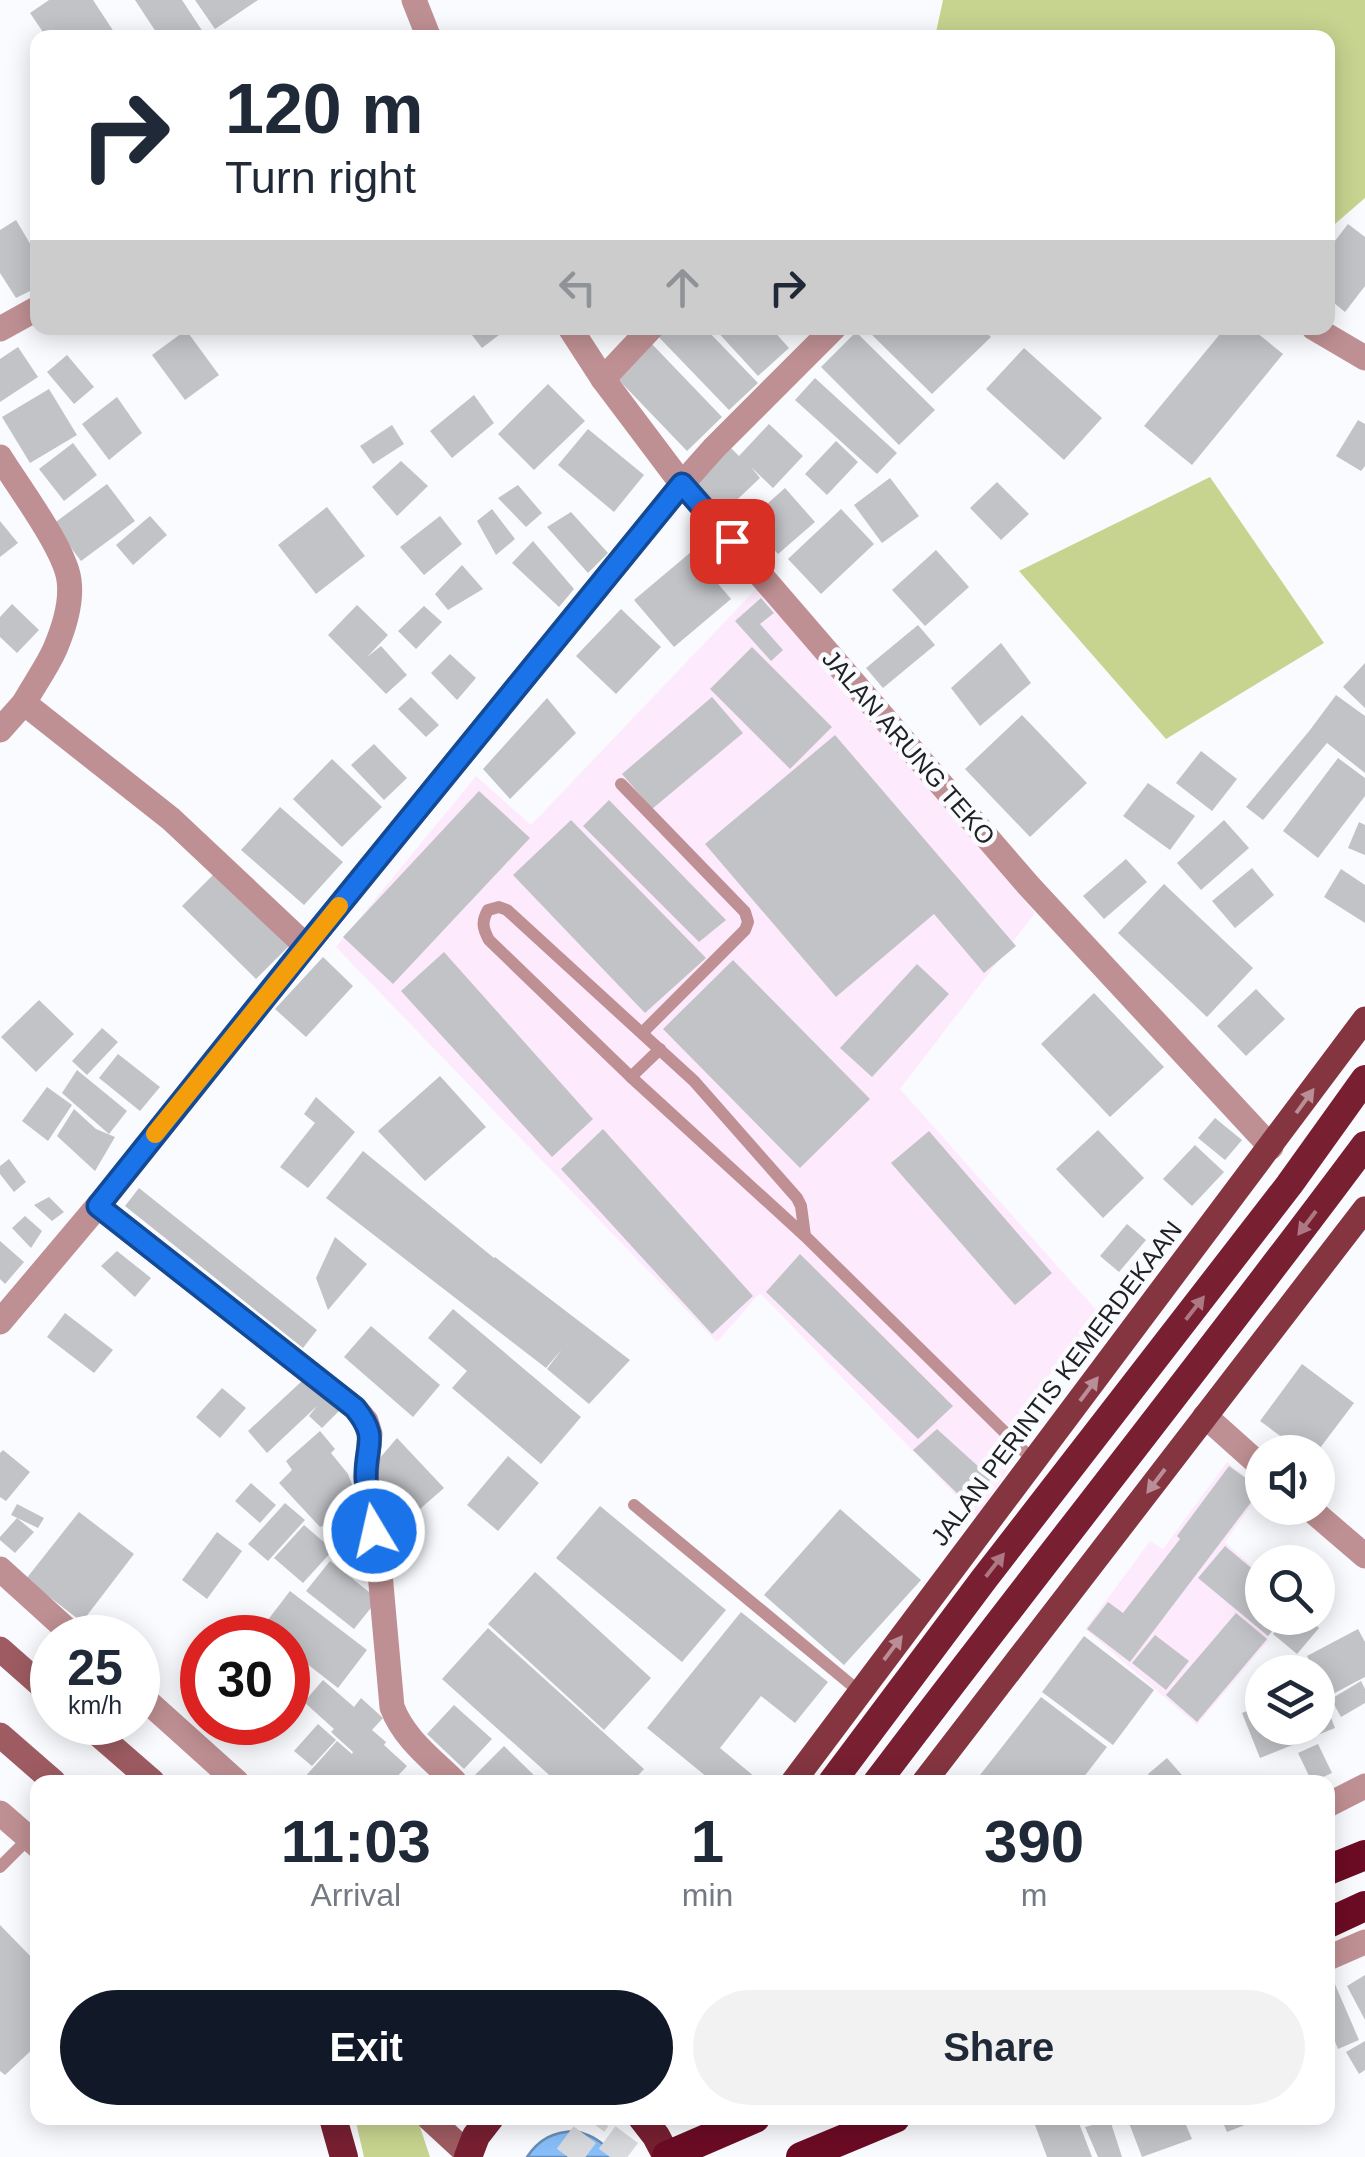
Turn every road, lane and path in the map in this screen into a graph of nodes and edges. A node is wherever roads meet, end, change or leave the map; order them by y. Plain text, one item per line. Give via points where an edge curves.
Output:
1 (414, 0) edge
2 (426, 30) edge
3 (30, 312) edge
4 (0, 329) edge
5 (575, 335) edge
6 (644, 335) edge
7 (827, 335) edge
8 (1326, 335) edge
9 (1365, 358) edge
10 (603, 379) junction
11 (0, 457) edge
12 (682, 484) junction
13 (24, 703) junction
14 (0, 730) edge
15 (621, 784) dead end
16 (306, 946) junction
17 (1365, 1019) edge
18 (642, 1033) junction
19 (660, 1049) junction
20 (631, 1078) junction
21 (1365, 1079) edge
22 (1365, 1145) edge
23 (1271, 1147) junction
24 (98, 1206) junction
25 (1365, 1209) edge
26 (805, 1236) junction
27 (0, 1322) edge
28 (1205, 1416) junction
29 (1245, 1452) edge
30 (1034, 1461) junction
31 (634, 1506) dead end
32 (1329, 1525) edge
33 (1365, 1556) edge
34 (0, 1569) edge
35 (51, 1615) edge
36 (0, 1650) edge
37 (30, 1676) edge
38 (860, 1692) junction
39 (160, 1713) edge
40 (0, 1735) edge
41 (110, 1745) edge
42 (46, 1775) edge
43 (145, 1775) edge
44 (229, 1775) edge
45 (449, 1775) edge
46 (798, 1775) edge
47 (837, 1775) edge
48 (882, 1775) edge
49 (929, 1775) edge
50 (1365, 1786) edge
51 (1335, 1801) edge
52 (0, 1813) edge
53 (30, 1839) edge
54 (30, 1844) edge
55 (1365, 1855) edge
56 (0, 1867) edge
57 (1335, 1867) edge
58 (1365, 1906) edge
59 (1335, 1919) edge
60 (1365, 1942) edge
61 (1335, 1955) edge
62 (335, 2125) edge
63 (436, 2125) edge
64 (485, 2125) edge
65 (721, 2125) edge
66 (880, 2125) edge
67 (660, 2137) edge
68 (821, 2154) edge
69 (468, 2155) edge
70 (344, 2157) edge

1 - 2 street
3 - 4 street
5 - 10 street, JALAN ARUNG TEKO
6 - 10 street
7 - 12 street
8 - 9 street
10 - 12 street, JALAN ARUNG TEKO
11 - 13 street via 69,577 67,614 55,649
12 - 16 street
12 - 23 street, JALAN ARUNG TEKO via 1028,885
13 - 14 street
13 - 16 street via 170,819
15 - 18 lane via 748,922
16 - 24 street
23 -> 17 main road, JALAN PERINTIS KEMERDEKAAN
18 - 19 lane
18 - 20 lane via 507,910 488,910 483,928 489,940
19 - 20 lane
19 - 26 lane via 797,1198
20 - 26 lane
47 -> 21 highway
22 -> 48 highway
30 -> 23 main road, JALAN PERINTIS KEMERDEKAAN
24 - 27 street
24 - 45 street via 366,1421 366,1477 392,1707 408,1737
25 - 28 main road
26 - 30 lane
28 - 29 street
28 -> 49 main road
38 -> 30 main road, JALAN PERINTIS KEMERDEKAAN
31 - 38 lane
32 - 33 street
34 - 35 street
36 - 37 main road
38 - 46 main road, JALAN PERINTIS KEMERDEKAAN
39 - 44 street
40 - 42 main road
41 - 43 main road
50 - 51 street
52 - 53 street
54 - 56 lane
55 - 57 highway
58 - 59 highway
60 - 61 street
62 - 70 highway
63 - 69 main road
64 - 69 highway
65 - 67 highway
66 - 68 highway

